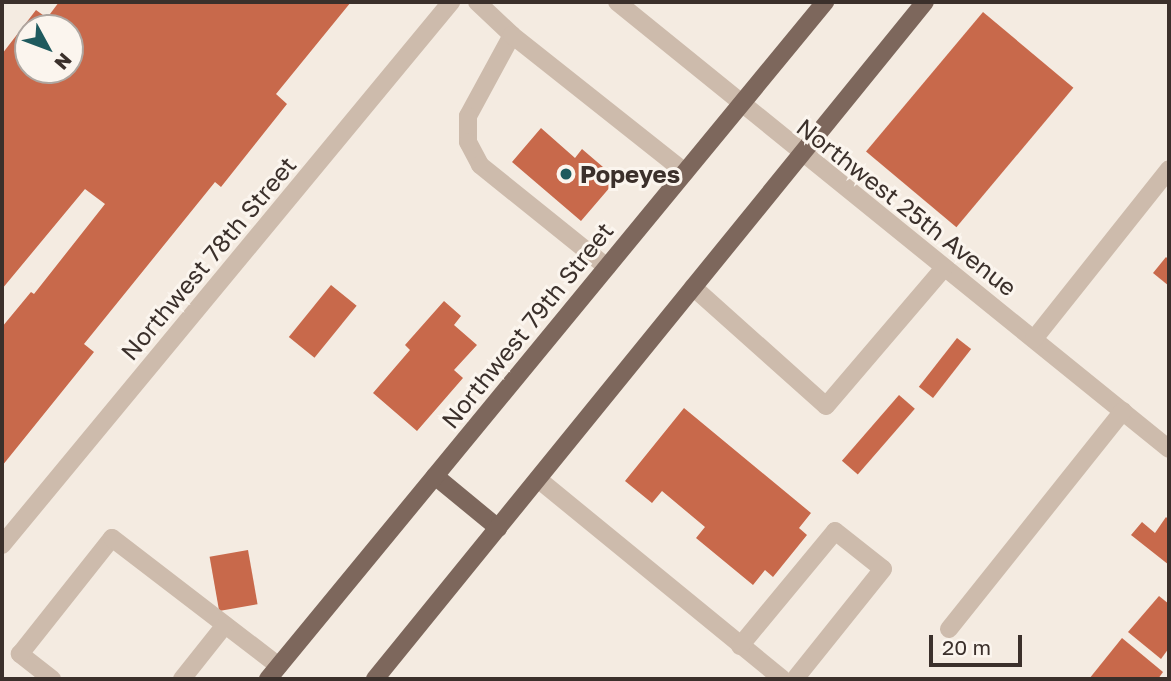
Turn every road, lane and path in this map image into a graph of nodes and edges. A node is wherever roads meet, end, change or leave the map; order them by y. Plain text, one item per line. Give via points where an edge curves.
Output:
1 (452, 2) edge
2 (477, 2) edge
3 (617, 2) edge
4 (825, 2) edge
5 (925, 2) edge
6 (512, 34) junction
7 (741, 105) junction
8 (801, 155) junction
9 (1169, 169) edge
10 (685, 172) junction
11 (607, 267) junction
12 (944, 268) junction
13 (694, 287) junction
14 (1034, 339) junction
15 (1123, 411) junction
16 (1169, 449) edge
17 (435, 476) junction
18 (538, 479) junction
19 (498, 528) junction
20 (2, 545) edge
21 (225, 625) junction
22 (949, 629) dead end
23 (740, 646) junction
24 (273, 673) edge
25 (51, 679) edge
26 (182, 679) edge
27 (376, 679) edge
28 (782, 679) edge
29 (795, 679) edge

1 - 20 street, Northwest 78th Street
2 - 6 street
3 - 7 street, Northwest 25th Avenue
4 - 7 main road, Northwest 79th Street
5 - 8 main road
6 - 10 street
6 - 11 street via 467,116 468,142 480,165
7 - 8 street, Northwest 25th Avenue
7 - 10 main road, Northwest 79th Street
8 - 12 street, Northwest 25th Avenue
8 - 13 main road
9 - 14 street
10 - 11 main road, Northwest 79th Street
11 - 17 main road, Northwest 79th Street
12 - 13 street via 826,406
12 - 14 street, Northwest 25th Avenue
13 - 18 main road
14 - 15 street, Northwest 25th Avenue
15 - 16 street, Northwest 25th Avenue
15 - 22 street
17 - 19 main road
17 - 24 main road, Northwest 79th Street
18 - 19 main road
18 - 23 street
19 - 27 main road
21 - 24 street
21 - 25 street via 112,538 20,654
21 - 26 street
23 - 28 street
23 - 29 street via 835,531 883,569

